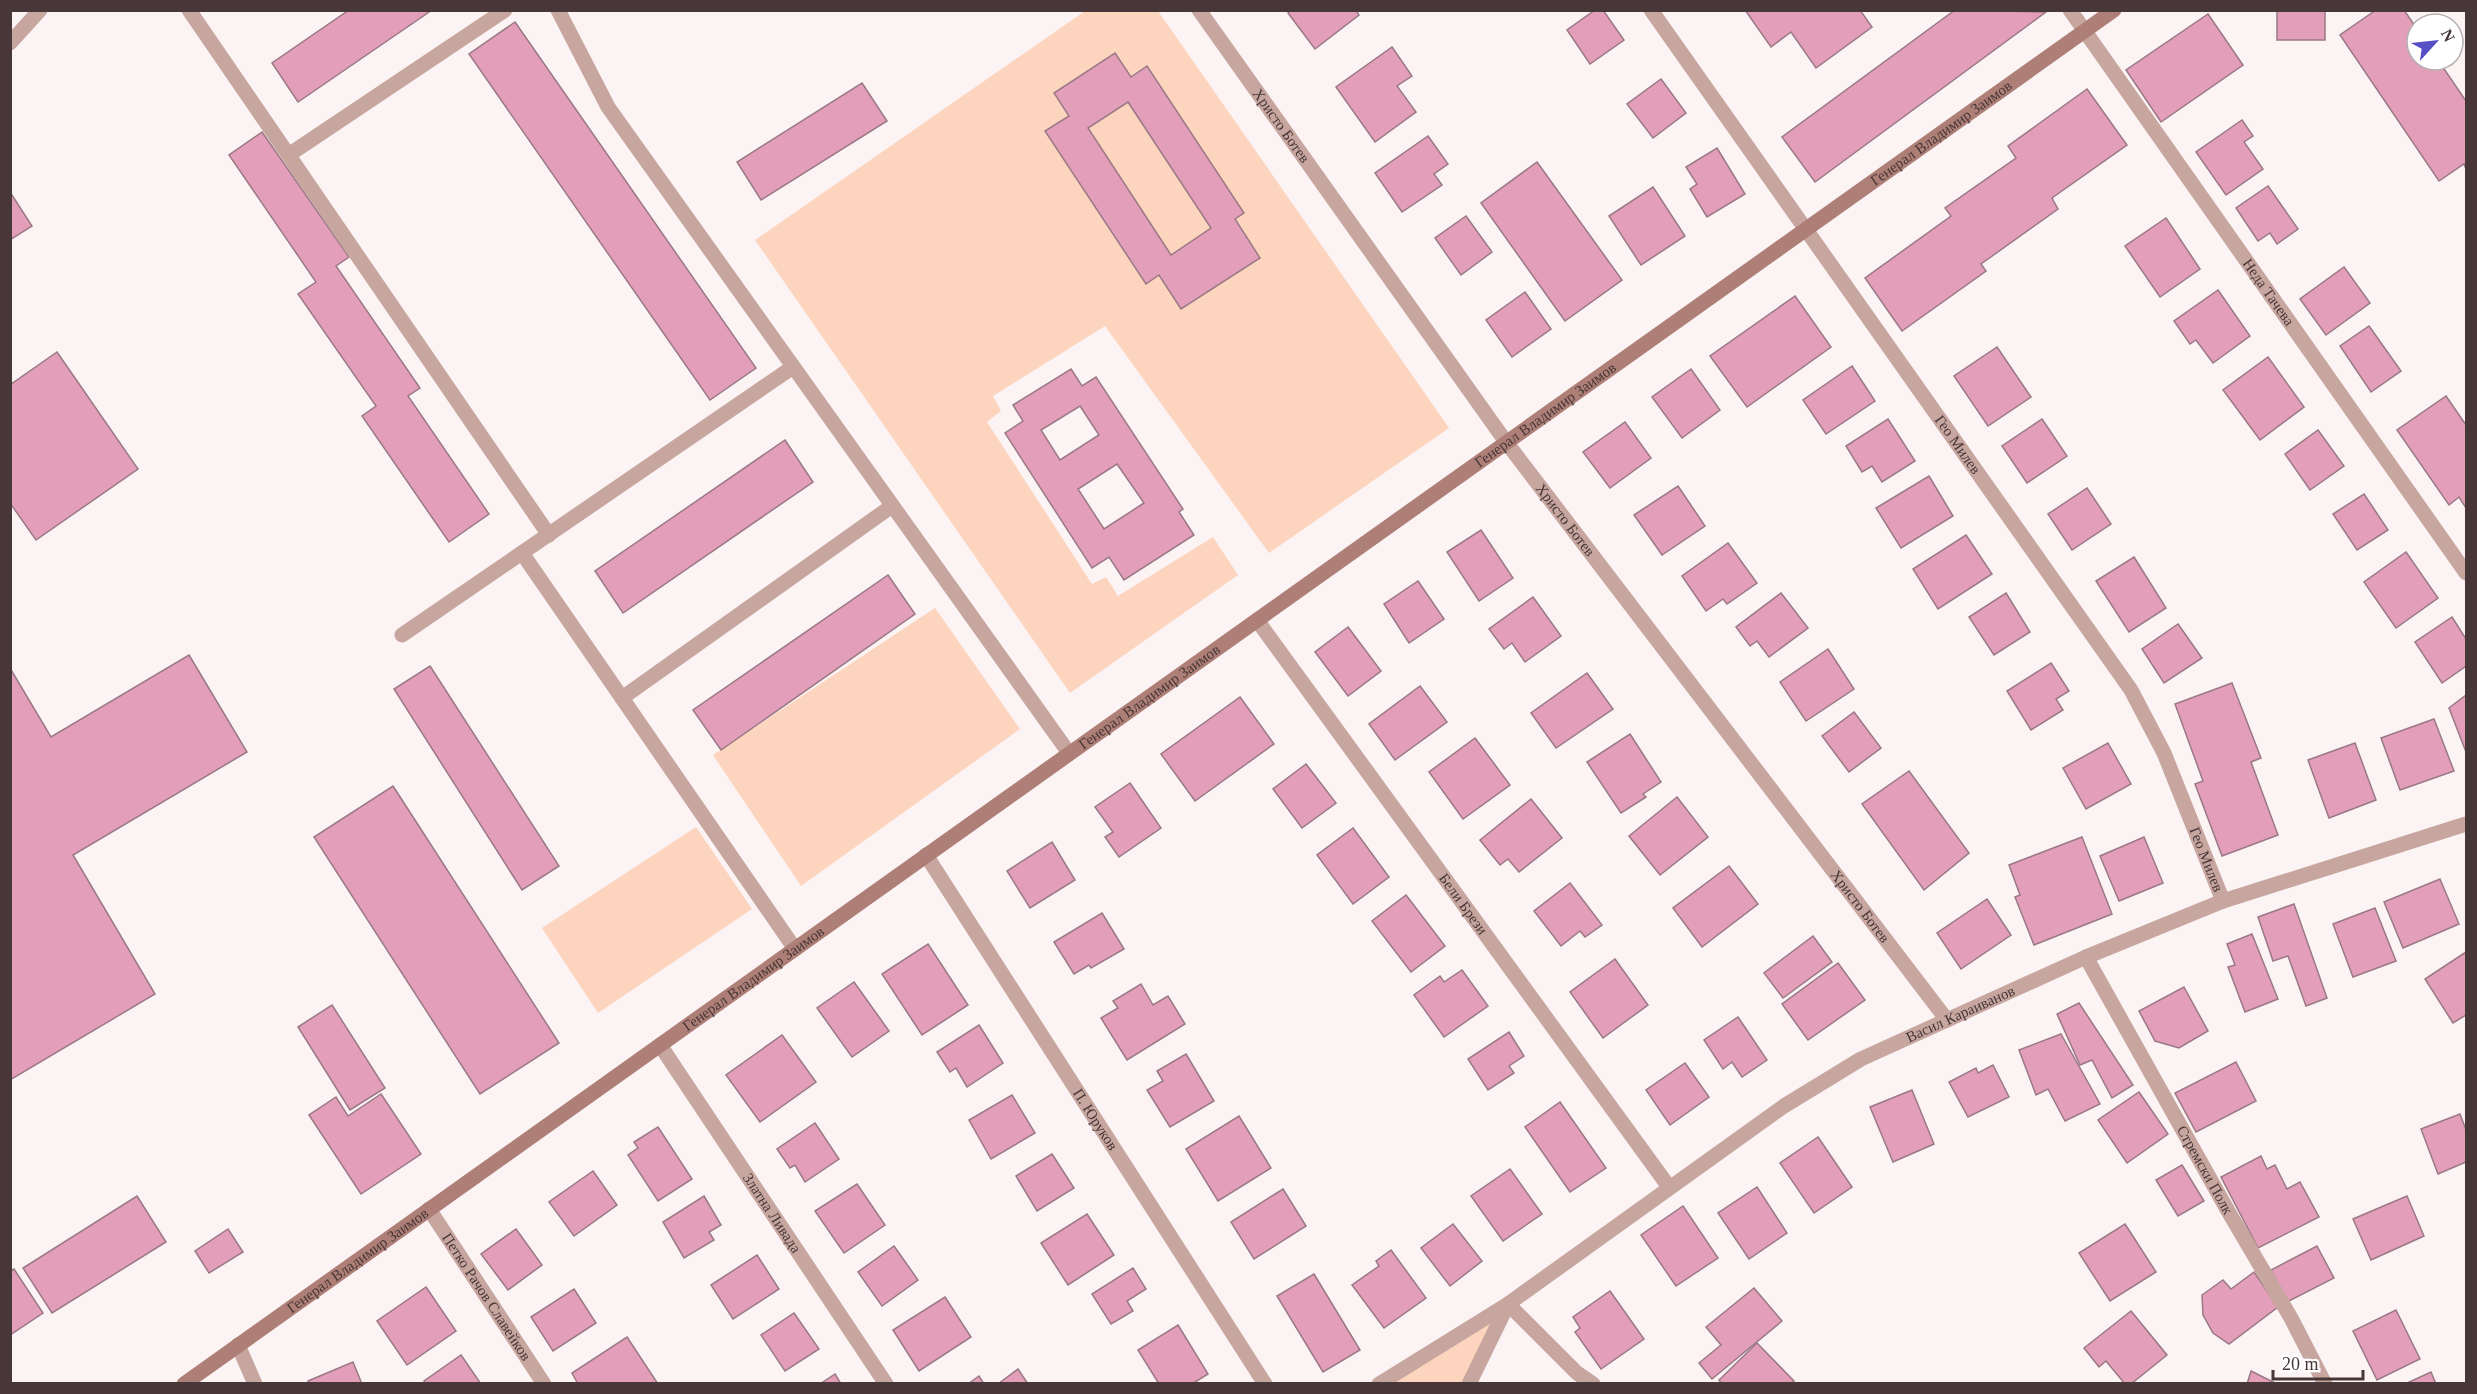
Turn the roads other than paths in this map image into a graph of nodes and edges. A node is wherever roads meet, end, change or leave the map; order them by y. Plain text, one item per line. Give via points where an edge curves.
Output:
1 (40, 10) edge
2 (189, 10) edge
3 (505, 10) edge
4 (558, 10) edge
5 (1199, 10) edge
6 (1651, 10) edge
7 (2070, 10) edge
8 (2114, 10) edge
9 (2085, 31) junction
10 (10, 43) edge
11 (290, 154) junction
12 (1806, 228) junction
13 (793, 367) junction
14 (1506, 442) junction
15 (892, 506) junction
16 (549, 534) junction
17 (522, 553) junction
18 (2466, 573) edge
19 (1257, 620) junction
20 (402, 634) dead end
21 (622, 698) junction
22 (1069, 753) junction
23 (2466, 824) edge
24 (926, 855) junction
25 (2223, 901) junction
26 (795, 949) junction
27 (2086, 957) junction
28 (1947, 1020) junction
29 (660, 1045) junction
30 (1669, 1187) junction
31 (429, 1209) junction
32 (1508, 1304) junction
33 (238, 1345) junction
34 (184, 1383) edge
35 (255, 1383) edge
36 (544, 1383) edge
37 (886, 1383) edge
38 (1265, 1383) edge
39 (1380, 1383) edge
40 (1469, 1383) edge
41 (1593, 1383) edge
42 (2325, 1383) edge

1 - 10 street
2 - 11 street
3 - 11 street
4 - 13 street via 608,107
5 - 14 street, Христо Ботев
6 - 12 street, Гео Милев
7 - 9 street, Неда Тачева
8 - 9 street, Генерал Владимир Заимов
9 - 12 street, Генерал Владимир Заимов
9 - 18 street, Неда Тачева
11 - 16 street
12 - 14 street, Генерал Владимир Заимов
12 - 25 street, Гео Милев via 2131,690 2164,753
13 - 15 street
13 - 16 street
14 - 19 street, Генерал Владимир Заимов
14 - 28 street, Христо Ботев
15 - 21 street
15 - 22 street
16 - 17 street
17 - 20 street
17 - 21 street
19 - 22 street, Генерал Владимир Заимов
19 - 30 street, Бели Брези
21 - 26 street
22 - 24 street, Генерал Владимир Заимов
23 - 25 street, Васил Караиванов
24 - 26 street, Генерал Владимир Заимов
24 - 38 street, П. Юруков
25 - 27 street, Васил Караиванов
26 - 29 street, Генерал Владимир Заимов
27 - 28 street, Васил Караиванов
27 - 42 street, Стремски Полк
28 - 30 street, Васил Караиванов via 1861,1059 1784,1106
29 - 31 street, Генерал Владимир Заимов
29 - 37 street, Златна Ливада
30 - 32 street, Васил Караиванов
31 - 33 street, Генерал Владимир Заимов
31 - 36 street, Петко Рачов Славейков
32 - 39 street, Васил Караиванов
32 - 40 street, Васил Караиванов
32 - 41 street via 1577,1373
33 - 34 street, Генерал Владимир Заимов
33 - 35 street

